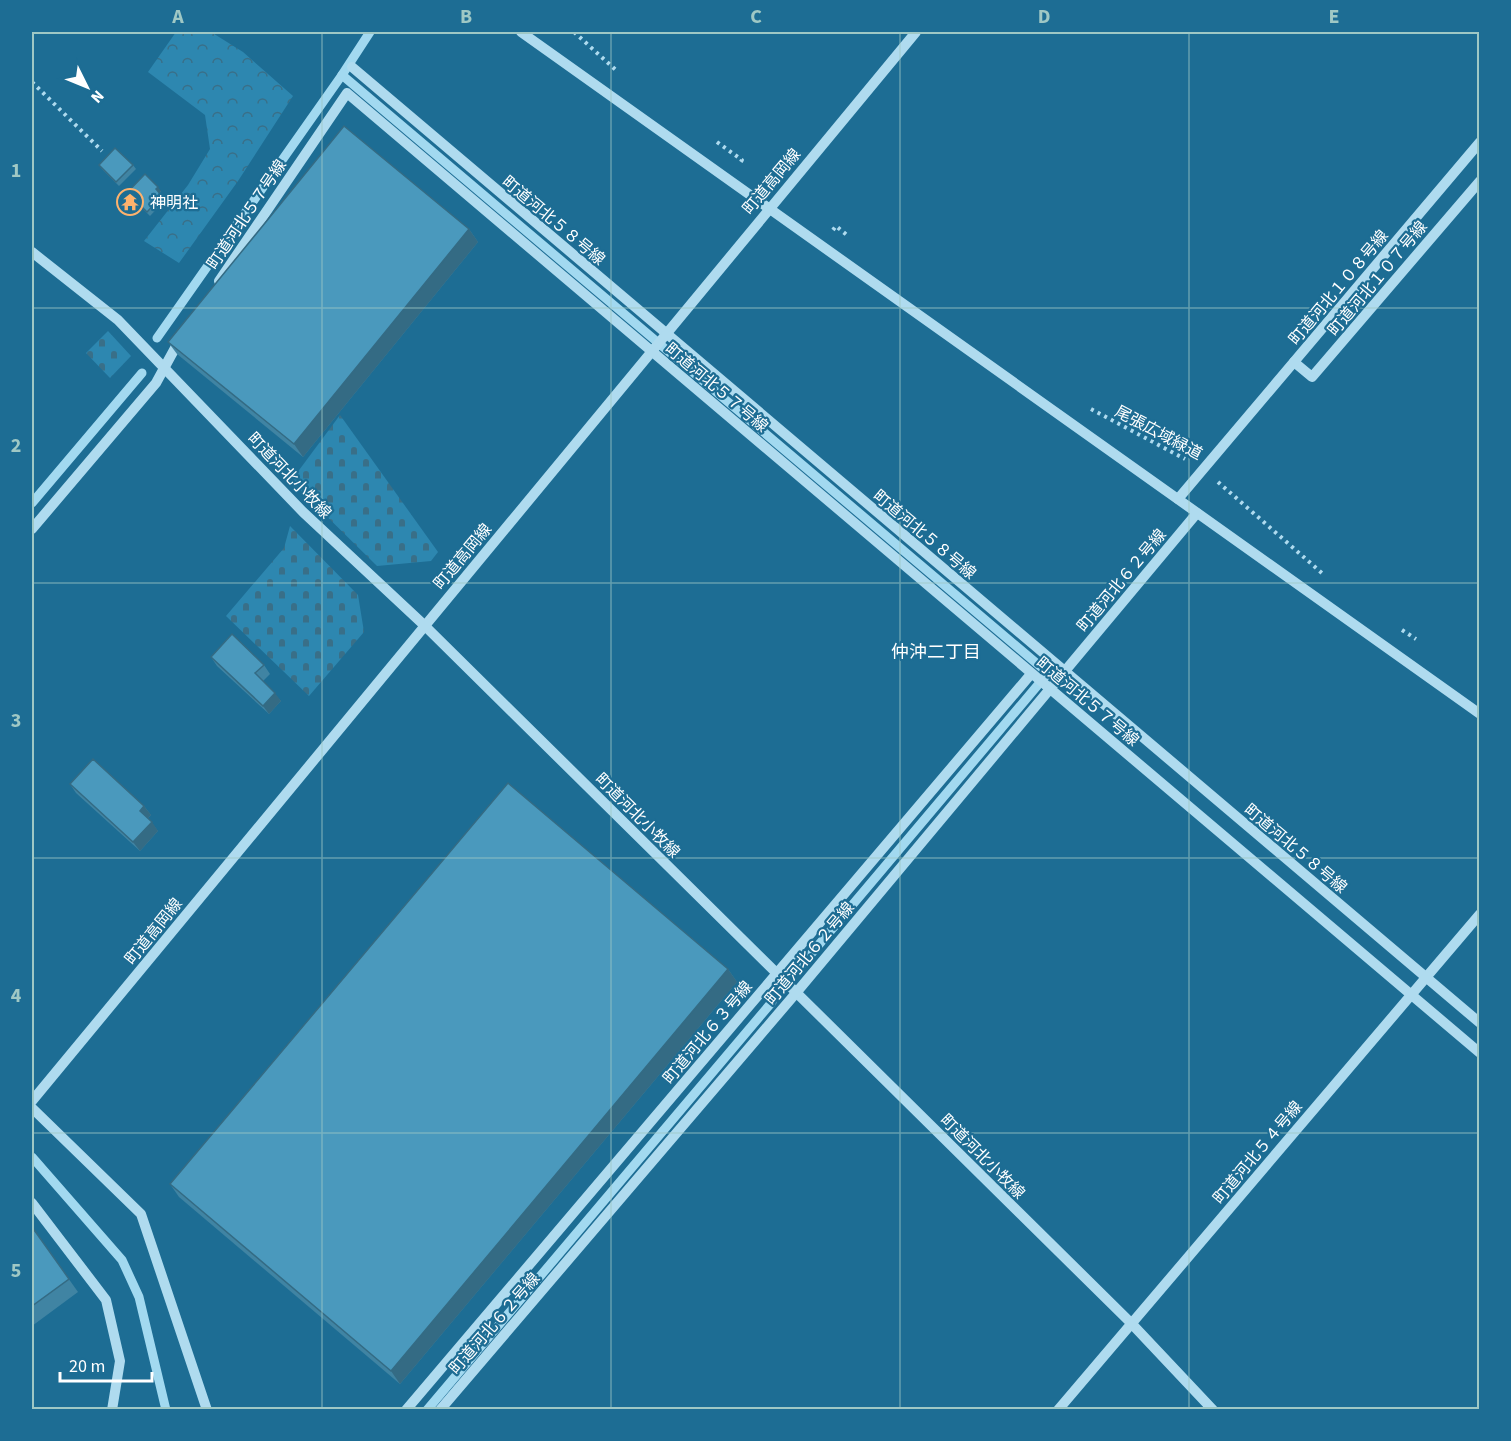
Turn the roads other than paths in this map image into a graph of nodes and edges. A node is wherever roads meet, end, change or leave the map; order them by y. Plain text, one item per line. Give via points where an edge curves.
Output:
1 (521, 32) edge
2 (916, 32) edge
3 (352, 67) dead end
4 (1479, 142) edge
5 (1479, 181) edge
6 (768, 208) junction
7 (32, 252) edge
8 (210, 294) edge
9 (184, 332) edge
10 (665, 333) junction
11 (651, 351) junction
12 (1294, 362) junction
13 (164, 366) junction
14 (1178, 499) junction
15 (1197, 513) junction
16 (32, 529) edge
17 (424, 625) junction
18 (1064, 672) junction
19 (1031, 674) junction
20 (1050, 688) junction
21 (1479, 714) edge
22 (1479, 914) edge
23 (777, 973) junction
24 (1426, 977) junction
25 (796, 993) junction
26 (1411, 995) junction
27 (1479, 1023) edge
28 (1479, 1053) edge
29 (32, 1101) edge
30 (32, 1108) edge
31 (32, 1203) edge
32 (1131, 1323) junction
33 (112, 1410) edge
34 (207, 1410) edge
35 (406, 1410) edge
36 (440, 1410) edge
37 (1058, 1410) edge
38 (1213, 1410) edge

1 - 6 street
2 - 6 street, 町道高岡線
3 - 10 street, 町道河北５８号線
4 - 12 street, 町道河北１０８号線
5 - 12 street, 町道河北１０７号線 via 1312,377
6 - 10 street, 町道高岡線
6 - 14 street
7 - 13 street, 町道河北小牧線 via 118,320
8 - 11 street, 町道河北５７号線 via 347,93
9 - 13 street
10 - 11 street, 町道高岡線
10 - 18 street, 町道河北５８号線
11 - 17 street, 町道高岡線
11 - 19 street, 町道河北５７号線
12 - 14 street, 町道河北１０８号線
13 - 16 street via 156,383
13 - 17 street, 町道河北小牧線 via 303,512
14 - 15 street
15 - 18 street, 町道河北６２号線
15 - 21 street
17 - 23 street, 町道河北小牧線
17 - 29 street, 町道高岡線
18 - 20 street, 町道河北６２号線
18 - 24 street, 町道河北５８号線
19 - 20 street, 町道河北５７号線
19 - 23 street, 町道河北６３号線
20 - 25 street, 町道河北６２号線
20 - 26 street, 町道河北５７号線
22 - 24 street, 町道河北５４号線
23 - 25 street, 町道河北小牧線
23 - 35 street, 町道河北６３号線
24 - 26 street, 町道河北５４号線
24 - 27 street, 町道河北５８号線
25 - 32 street, 町道河北小牧線
25 - 36 street, 町道河北６２号線
26 - 28 street, 町道河北５７号線
26 - 32 street, 町道河北５４号線
30 - 34 street via 141,1214
31 - 33 street via 106,1300 120,1361
32 - 37 street, 町道河北５４号線
32 - 38 street, 町道河北小牧線

